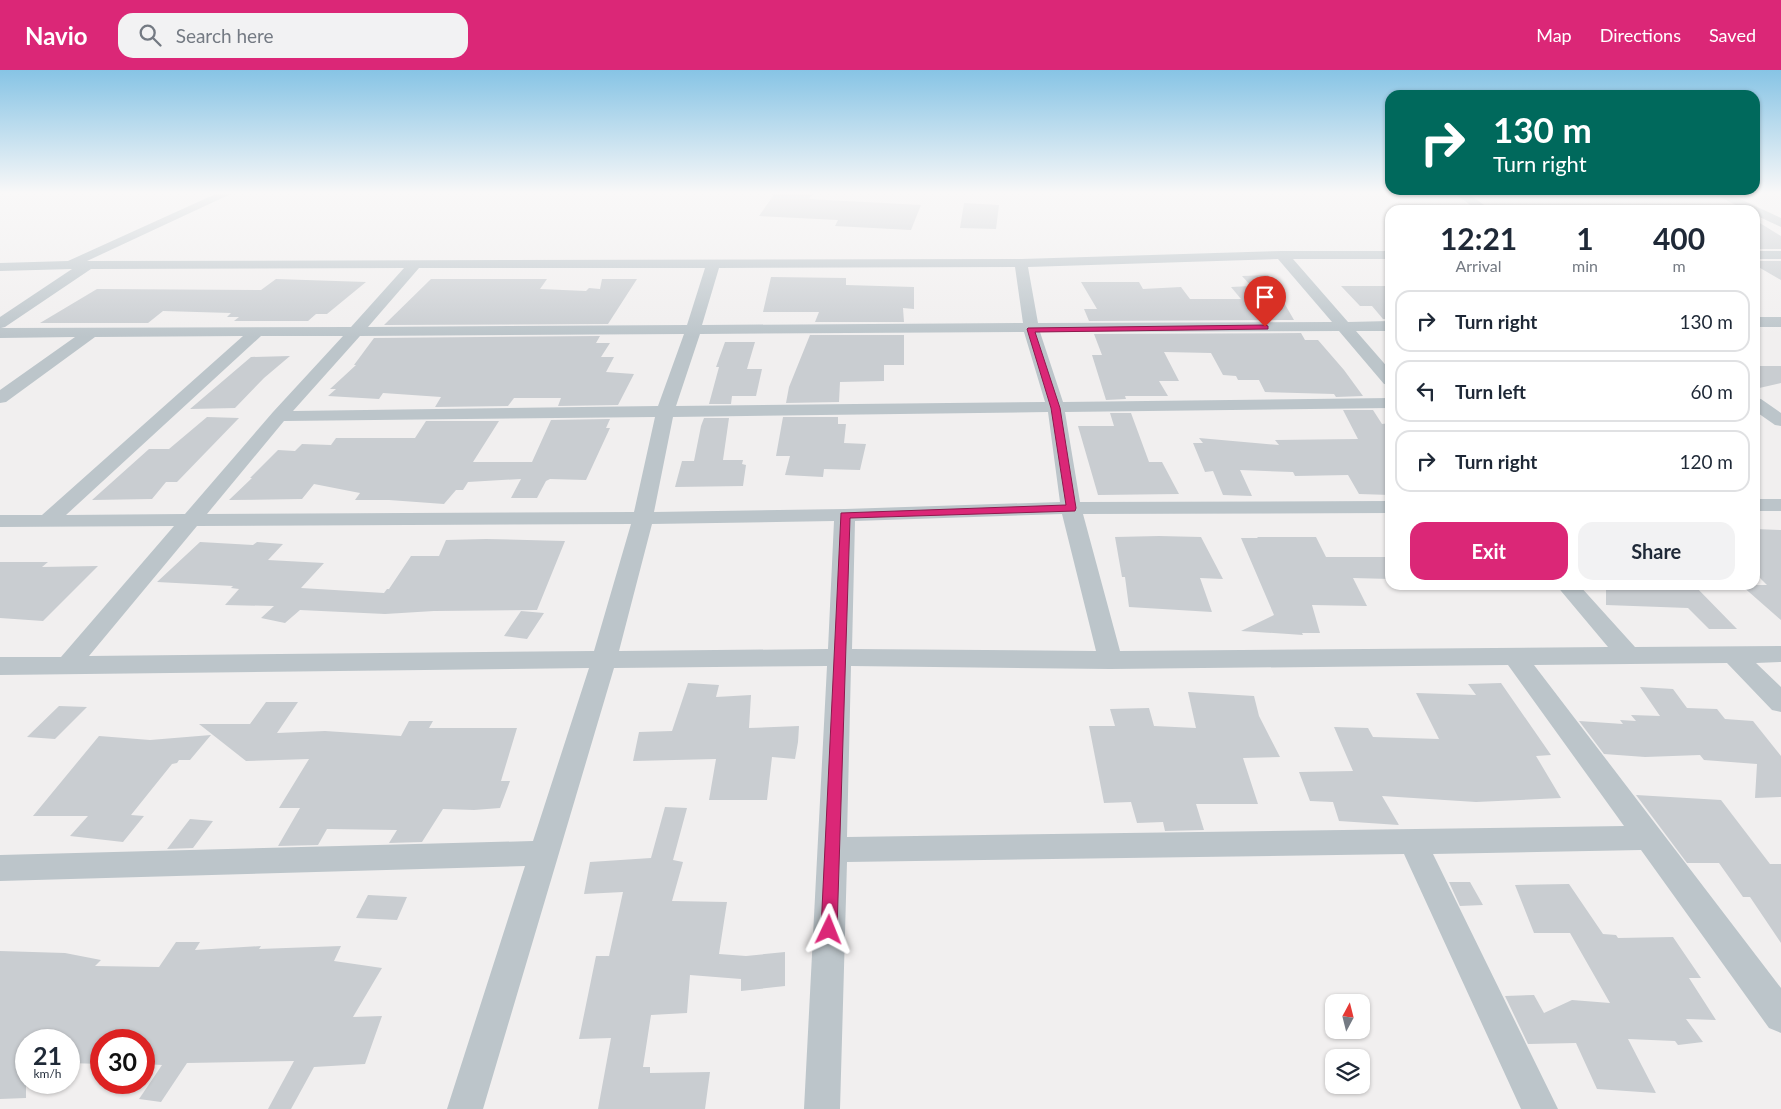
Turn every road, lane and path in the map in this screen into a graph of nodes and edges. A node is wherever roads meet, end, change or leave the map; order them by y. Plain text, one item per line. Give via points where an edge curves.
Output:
1 (122, 240) edge
2 (1282, 255) junction
3 (1385, 255) edge
4 (1760, 255) edge
5 (1781, 255) edge
6 (1021, 263) junction
7 (89, 265) junction
8 (713, 265) junction
9 (66, 266) junction
10 (414, 266) junction
11 (0, 267) edge
12 (1760, 322) edge
13 (1781, 322) edge
14 (0, 324) edge
15 (1385, 326) edge
16 (1343, 327) junction
17 (1031, 329) junction
18 (356, 330) junction
19 (694, 330) junction
20 (257, 332) junction
21 (0, 333) edge
22 (91, 333) junction
23 (1385, 374) edge
24 (0, 398) edge
25 (1385, 402) edge
26 (1760, 402) edge
27 (1781, 402) edge
28 (1760, 406) edge
29 (1056, 408) junction
30 (665, 412) junction
31 (279, 416) junction
32 (1781, 421) edge
33 (1760, 505) edge
34 (1781, 505) edge
35 (1385, 507) edge
36 (1071, 508) junction
37 (845, 515) junction
38 (643, 518) junction
39 (193, 519) junction
40 (48, 520) junction
41 (0, 521) edge
42 (1571, 590) edge
43 (1733, 654) junction
44 (1781, 654) edge
45 (1514, 656) junction
46 (1629, 656) junction
47 (838, 657) junction
48 (604, 660) junction
49 (1110, 660) junction
50 (67, 666) junction
51 (5, 671) edge
52 (1781, 704) edge
53 (1650, 838) junction
54 (1413, 842) junction
55 (832, 850) junction
56 (545, 853) junction
57 (0, 868) edge
58 (1781, 1016) edge
59 (465, 1109) edge
60 (822, 1109) edge
61 (1540, 1109) edge

1 - 9 street
2 - 3 street
2 - 6 street
2 - 16 street
4 - 5 street
6 - 8 street
6 - 17 street
7 - 9 street
7 - 10 street
7 - 14 street
8 - 10 street
8 - 19 street
9 - 11 street
10 - 18 street
12 - 13 street
15 - 16 street
16 - 17 street
16 - 23 street
17 - 19 street
17 - 29 street
18 - 19 street
18 - 20 street
18 - 31 street
19 - 30 street
20 - 22 street
20 - 40 street
21 - 22 street
22 - 24 street
25 - 29 street
26 - 27 street
28 - 32 street
29 - 30 street
29 - 36 street
30 - 31 street
30 - 38 street
31 - 39 street
33 - 34 street
35 - 36 street
36 - 37 street
36 - 49 street
37 - 38 street
37 - 47 street
38 - 39 street
38 - 48 street
39 - 40 street
39 - 50 street
40 - 41 street
42 - 46 street
43 - 44 street
43 - 46 street
43 - 52 street
45 - 46 street
45 - 49 street
45 - 53 street
47 - 48 street
47 - 49 street
47 - 55 street
48 - 50 street
48 - 56 street
50 - 51 street
53 - 54 street
53 - 58 street
54 - 55 street
54 - 61 street
55 - 60 street
56 - 57 street
56 - 59 street

